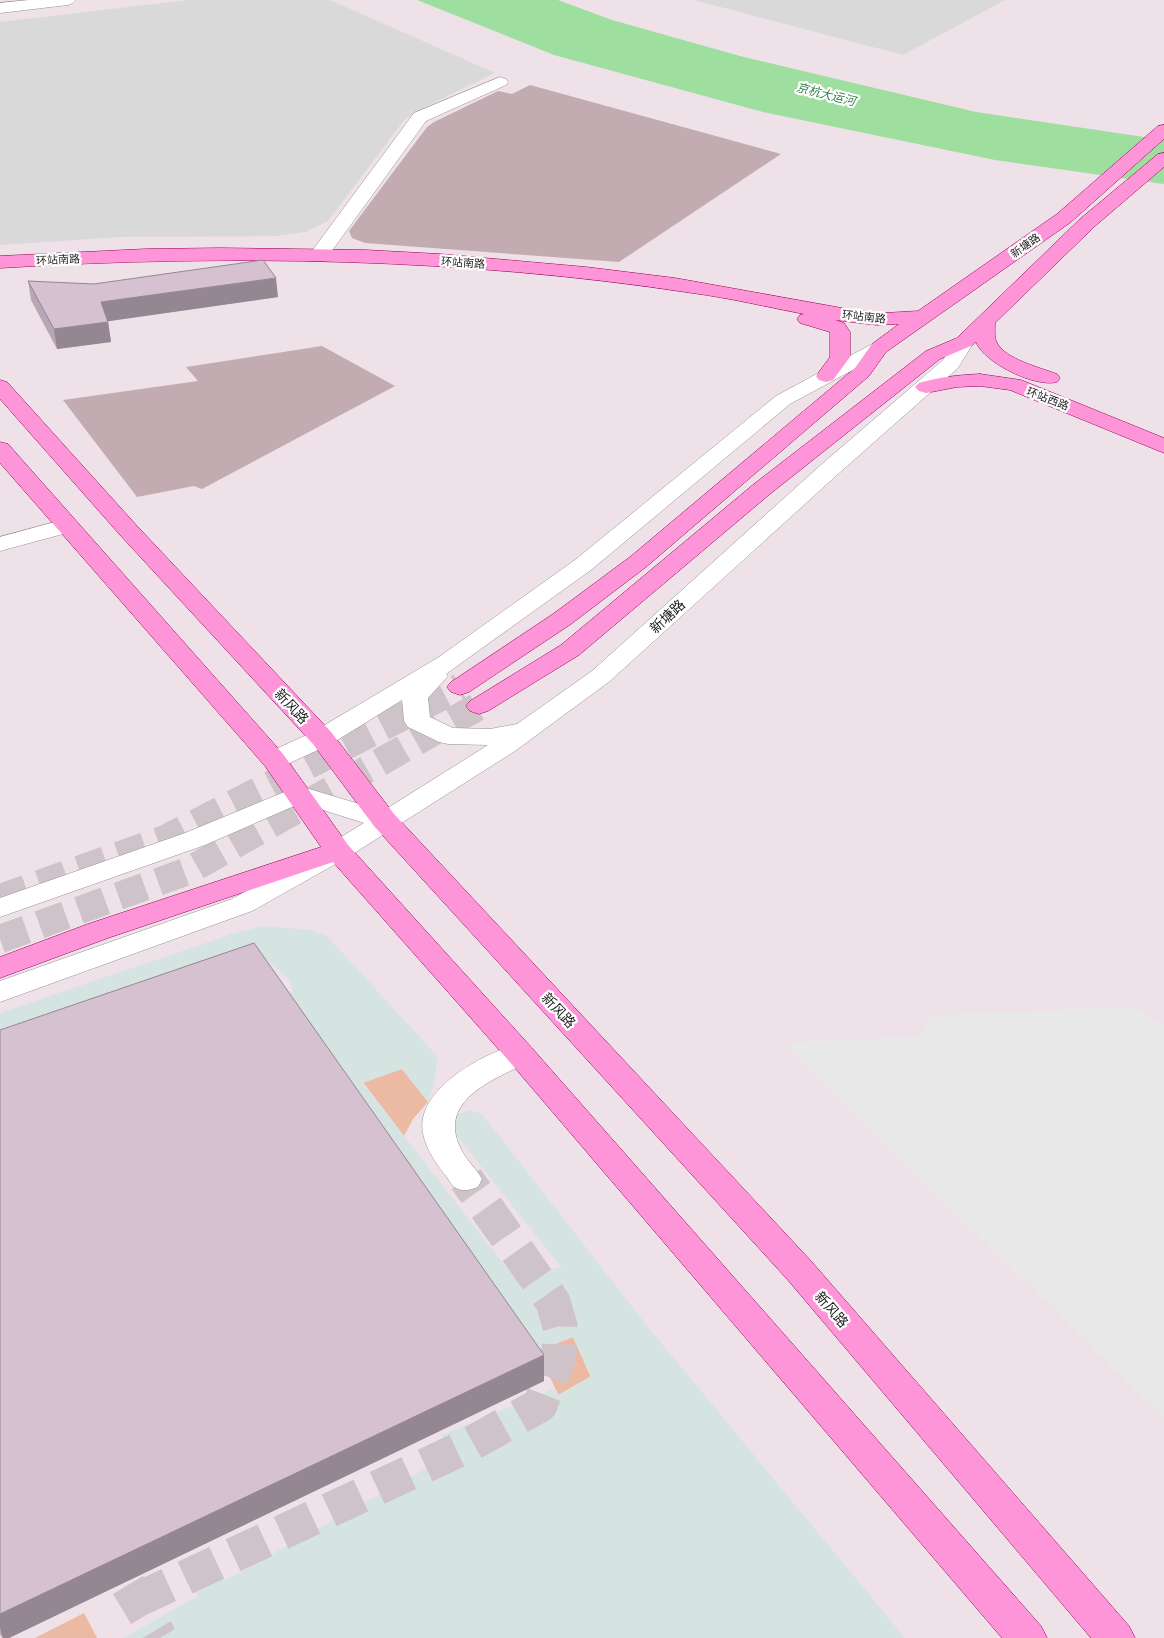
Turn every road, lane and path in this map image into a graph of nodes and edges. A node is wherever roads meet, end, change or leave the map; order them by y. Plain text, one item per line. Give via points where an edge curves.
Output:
1 (68, 0) edge
2 (0, 8) edge
3 (500, 82) dead end
4 (1164, 130) edge
5 (1164, 158) edge
6 (319, 255) junction
7 (0, 262) edge
8 (0, 271) edge
9 (922, 317) junction
10 (985, 323) junction
11 (964, 342) junction
12 (878, 348) junction
13 (826, 376) junction
14 (0, 386) edge
15 (926, 387) junction
16 (1164, 427) edge
17 (1164, 446) edge
18 (0, 449) edge
19 (66, 526) junction
20 (0, 544) edge
21 (448, 662) junction
22 (460, 687) tunnel mouth
23 (479, 706) tunnel mouth
24 (524, 731) junction
25 (322, 738) junction
26 (274, 760) junction
27 (299, 794) junction
28 (384, 820) junction
29 (338, 851) junction
30 (0, 908) edge
31 (0, 968) edge
32 (0, 992) edge
33 (520, 1054) junction
34 (466, 1179) tunnel mouth
35 (1028, 1638) edge
36 (1115, 1638) edge

1 - 2 street
3 - 6 street via 420,117
4 - 9 main road, 新塘路 via 1064,218
5 - 10 main road, 新塘路 via 1087,223
6 - 7 main road, 环站南路 via 147,255
6 - 9 main road, 环站南路 via 549,269 726,292 868,318
8 - 13 main road, 环站南路 via 174,263 327,264 501,273 642,289 833,324 840,332 842,348 840,357
9 - 12 main road, 新塘路
10 - 11 main road, 新塘路
10 - 16 main road, 环站西路 via 985,340 1002,360
11 - 15 street, 新塘路 via 951,364
11 - 23 main road, 新塘路 via 933,355 762,489 570,650
12 - 13 street, 新塘路
12 - 22 main road, 新塘路 via 862,372 638,562 562,620
13 - 21 street, 新塘路 via 783,400 583,566
14 - 25 main road, 新风路 via 128,531
15 - 17 main road, 环站西路 via 980,380 1014,384
15 - 24 street, 新塘路 via 601,676
18 - 19 main road
19 - 20 street
19 - 26 main road
21 - 24 street via 415,697 418,721 448,736 490,738
21 - 25 street, 新塘路
24 - 28 street, 新塘路
25 - 26 street, 新塘路
25 - 28 main road, 新风路
26 - 27 main road
27 - 28 street
27 - 29 main road
27 - 30 street via 195,839
28 - 29 street, 新塘路
28 - 36 main road, 新风路 via 799,1270
29 - 31 main road via 98,931
29 - 32 street, 新塘路 via 242,905
29 - 33 main road
33 - 34 street via 463,1082 443,1106 437,1122 443,1148
33 - 35 main road

